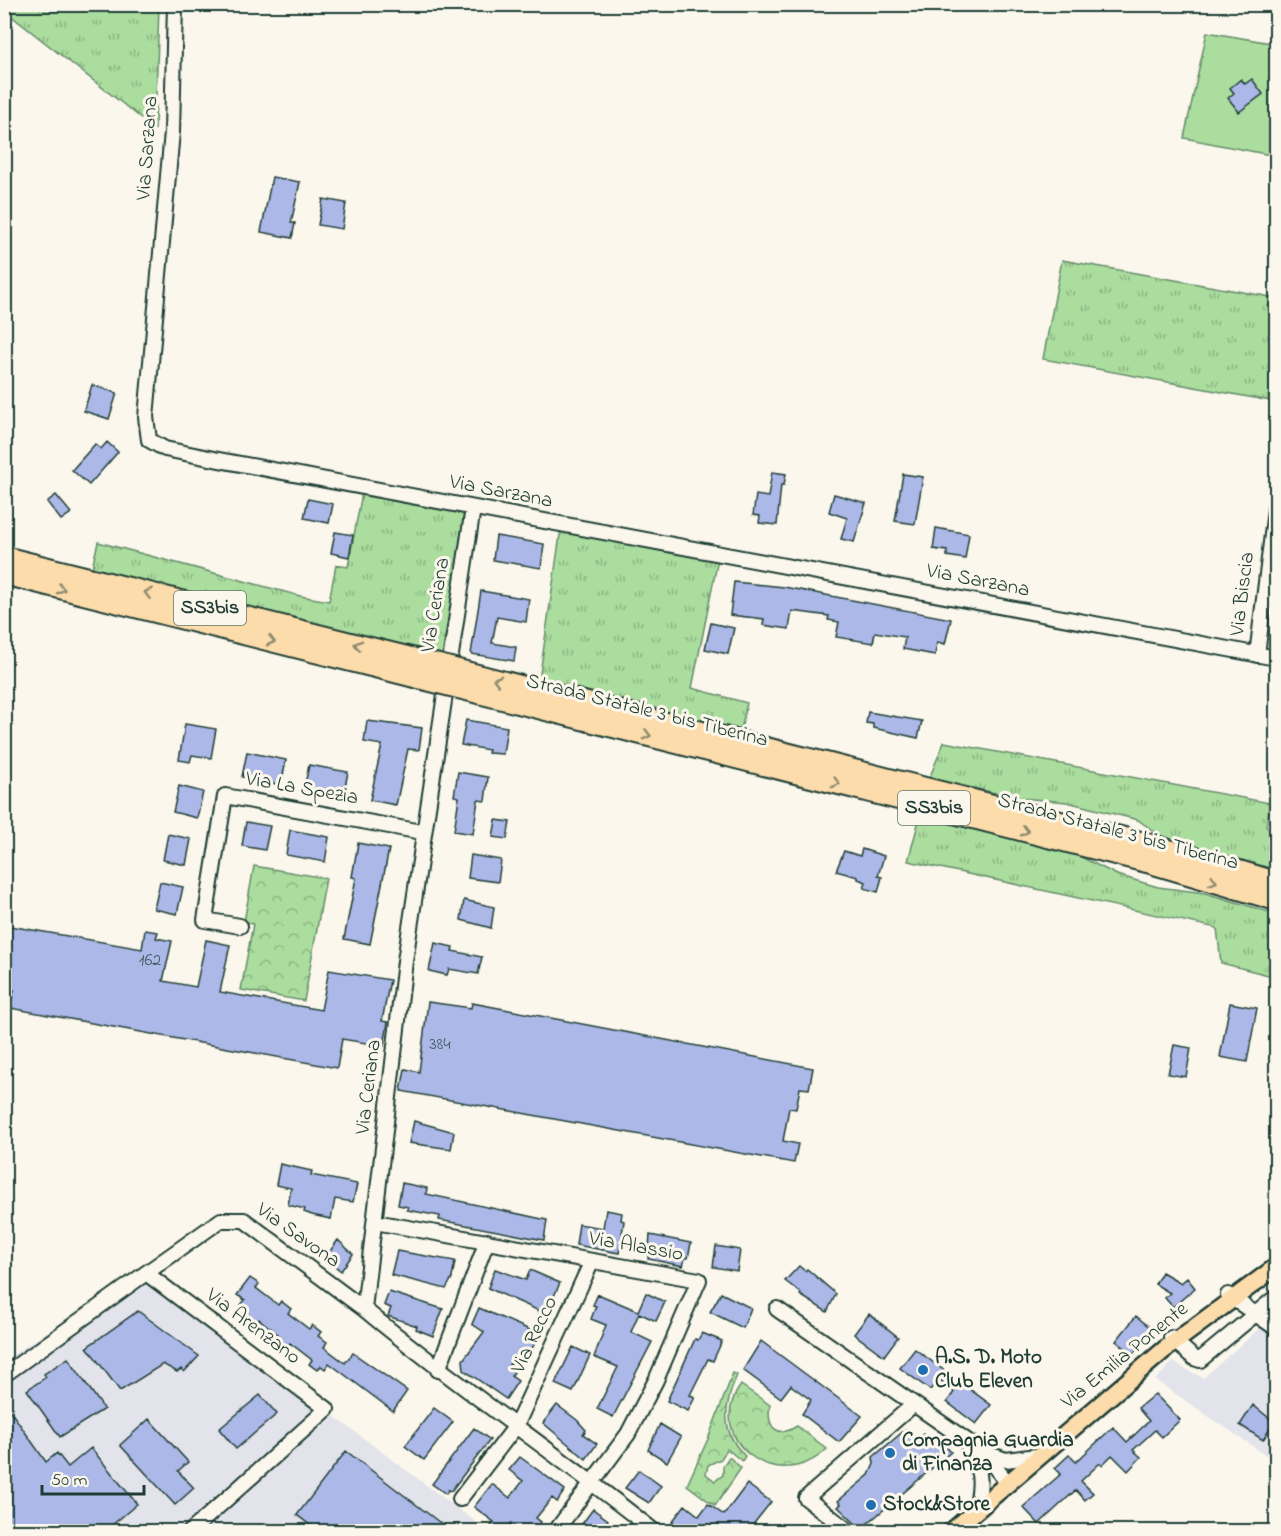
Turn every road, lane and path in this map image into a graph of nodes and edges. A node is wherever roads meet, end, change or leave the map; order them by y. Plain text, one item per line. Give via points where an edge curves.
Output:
1 (175, 4) edge
2 (1276, 502) edge
3 (473, 508) junction
4 (4, 557) edge
5 (4, 574) edge
6 (1257, 655) junction
7 (1276, 658) edge
8 (413, 668) junction
9 (593, 713) junction
10 (422, 832) junction
11 (1276, 882) edge
12 (1276, 900) edge
13 (240, 926) dead end
14 (375, 1222) junction
15 (487, 1241) junction
16 (592, 1261) junction
17 (1276, 1267) edge
18 (146, 1273) junction
19 (1231, 1297) junction
20 (1276, 1297) edge
21 (364, 1309) junction
22 (777, 1309) dead end
23 (1256, 1314) junction
24 (1276, 1328) edge
25 (1173, 1340) junction
26 (438, 1370) junction
27 (4, 1376) edge
28 (914, 1405) junction
29 (516, 1426) junction
30 (979, 1456) junction
31 (1037, 1456) junction
32 (593, 1482) junction
33 (1006, 1484) junction
34 (460, 1499) dead end
35 (975, 1510) junction
36 (190, 1532) edge
37 (555, 1532) edge
38 (655, 1532) edge
39 (850, 1532) edge
40 (951, 1532) edge

1 - 3 street, Via Sarzana via 172,132 146,417 149,440 165,449
2 - 6 street, Via Biscia
3 - 6 street, Via Sarzana
3 - 10 street, Via Ceriana
8 -> 4 highway, Strada Statale 3 bis Tiberina / SS3bis
5 -> 8 highway, Strada Statale 3 bis Tiberina / SS3bis
6 - 7 street, Via Sarzana
8 - 9 highway, Strada Statale 3 bis Tiberina / SS3bis, bridge
9 - 11 highway, Strada Statale 3 bis Tiberina / SS3bis via 1152,845
9 -> 12 highway, Strada Statale 3 bis Tiberina / SS3bis
10 - 13 street, Via La Spezia via 225,796 205,920
10 - 14 street, Via Ceriana
14 - 15 street, Via Alassio
14 - 21 street, Via Ceriana
15 - 16 street, Via Alassio
15 - 26 street
16 - 29 street, Via Recco
16 - 32 street, Via Alassio via 699,1280 633,1425
17 - 19 main road, Via Emilia Ponente
18 - 21 street, Via Savona via 221,1220 244,1220
18 - 27 street
18 - 36 street, Via Arenzano via 327,1409
19 - 23 street
19 - 25 main road, Via Emilia Ponente
20 - 23 street
21 - 26 street
22 - 28 street
23 - 24 street
23 - 25 street via 1200,1360
25 - 31 main road, Via Emilia Ponente
26 - 29 street
28 - 30 street
28 - 39 street via 806,1498
29 - 32 street
29 - 34 street, Via Recco
30 - 31 street via 1006,1460
30 - 33 street
30 - 35 street via 982,1484
31 - 33 main road, Via Emilia Ponente
32 - 37 street
32 - 38 street
33 - 35 main road, Via Emilia Ponente
35 - 40 main road, Via Emilia Ponente

